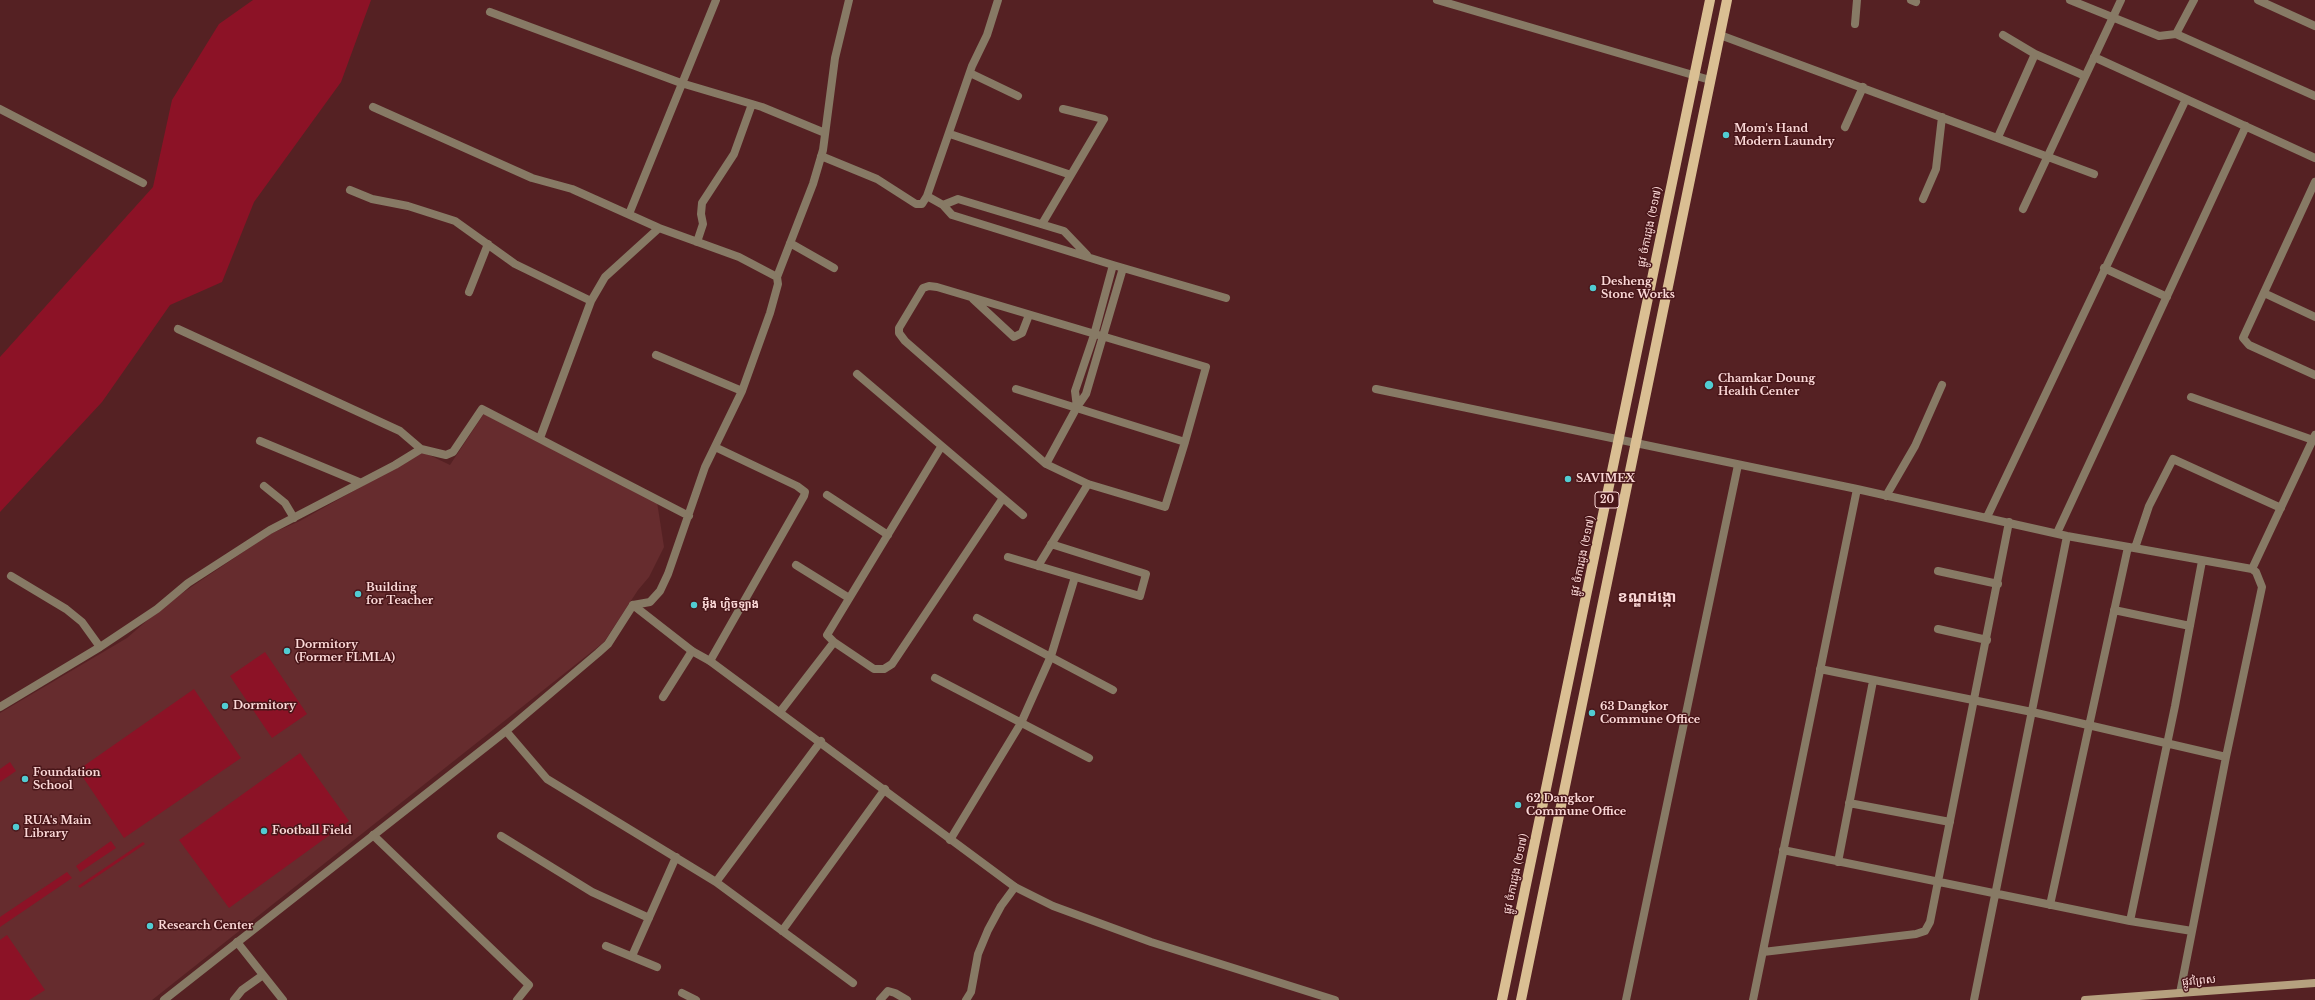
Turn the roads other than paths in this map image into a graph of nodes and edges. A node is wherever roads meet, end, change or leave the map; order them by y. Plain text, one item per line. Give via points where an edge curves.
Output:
1 (716, 0) edge
2 (849, 0) edge
3 (998, 0) edge
4 (1437, 0) edge
5 (1710, 0) edge
6 (1727, 0) edge
7 (1857, 0) edge
8 (2070, 0) edge
9 (2121, 0) edge
10 (2194, 0) edge
11 (2258, 0) edge
12 (490, 12) dead end
13 (2112, 16) junction
14 (1855, 24) dead end
15 (2315, 26) edge
16 (2176, 34) junction
17 (1720, 35) junction
18 (2004, 35) dead end
19 (2035, 54) junction
20 (2094, 57) junction
21 (970, 73) junction
22 (1694, 75) junction
23 (2086, 76) junction
24 (1710, 80) junction
25 (681, 83) junction
26 (1863, 87) junction
27 (1018, 96) dead end
28 (2315, 96) edge
29 (2186, 99) junction
30 (752, 104) junction
31 (373, 107) dead end
32 (0, 109) edge
33 (1064, 109) dead end
34 (1942, 117) junction
35 (2246, 126) junction
36 (1845, 128) dead end
37 (825, 133) junction
38 (950, 134) junction
39 (1998, 137) junction
40 (2047, 155) junction
41 (821, 156) junction
42 (2315, 158) edge
43 (2094, 174) dead end
44 (1071, 175) junction
45 (2315, 182) edge
46 (143, 183) dead end
47 (350, 190) dead end
48 (927, 196) junction
49 (1923, 200) dead end
50 (943, 205) junction
51 (2023, 209) dead end
52 (629, 214) junction
53 (1042, 224) junction
54 (659, 228) junction
55 (697, 242) junction
56 (790, 243) junction
57 (488, 244) junction
58 (1088, 256) junction
59 (1113, 265) junction
60 (834, 268) dead end
61 (1123, 268) junction
62 (2104, 268) junction
63 (777, 277) junction
64 (469, 292) dead end
65 (2264, 293) junction
66 (2167, 297) junction
67 (972, 298) junction
68 (1226, 298) dead end
69 (591, 302) junction
70 (1029, 315) junction
71 (2315, 317) edge
72 (178, 329) dead end
73 (1094, 335) junction
74 (1104, 338) junction
75 (656, 355) dead end
76 (857, 374) dead end
77 (2315, 375) edge
78 (1942, 385) dead end
79 (1016, 389) dead end
80 (1376, 389) dead end
81 (742, 391) junction
82 (2191, 397) dead end
83 (1077, 407) junction
84 (2314, 437) edge
85 (540, 438) junction
86 (1618, 439) junction
87 (260, 441) dead end
88 (1185, 442) junction
89 (1635, 443) junction
90 (715, 447) junction
91 (942, 447) junction
92 (421, 449) junction
93 (1046, 464) junction
94 (1738, 465) junction
95 (359, 482) junction
96 (1088, 484) junction
97 (264, 486) dead end
98 (1857, 489) junction
99 (827, 495) dead end
100 (1886, 496) junction
101 (1002, 498) junction
102 (2282, 508) junction
103 (1023, 515) dead end
104 (689, 516) junction
105 (1988, 517) junction
106 (294, 518) junction
107 (2009, 522) junction
108 (2057, 533) junction
109 (888, 535) junction
110 (2067, 536) junction
111 (1051, 544) junction
112 (2131, 548) junction
113 (1008, 557) dead end
114 (2202, 561) junction
115 (796, 564) dead end
116 (1038, 566) junction
117 (2252, 569) junction
118 (1938, 571) dead end
119 (11, 576) dead end
120 (1075, 577) junction
121 (1998, 584) junction
122 (849, 598) junction
123 (634, 605) junction
124 (2114, 610) junction
125 (977, 618) dead end
126 (2190, 626) junction
127 (1938, 629) dead end
128 (1987, 640) junction
129 (834, 642) junction
130 (100, 647) junction
131 (692, 651) junction
132 (1051, 656) junction
133 (710, 661) junction
134 (1820, 670) junction
135 (935, 678) dead end
136 (1873, 681) junction
137 (1113, 690) dead end
138 (663, 697) dead end
139 (1974, 701) junction
140 (0, 707) edge
141 (780, 712) junction
142 (2032, 712) junction
143 (1021, 723) junction
144 (2090, 726) junction
145 (506, 731) junction
146 (821, 742) junction
147 (2167, 744) junction
148 (2226, 757) junction
149 (1089, 758) dead end
150 (885, 789) junction
151 (1850, 803) junction
152 (1950, 822) junction
153 (373, 835) junction
154 (500, 836) dead end
155 (950, 840) junction
156 (1783, 850) junction
157 (676, 857) junction
158 (1838, 862) junction
159 (716, 882) junction
160 (1938, 882) junction
161 (1015, 887) junction
162 (1996, 895) junction
163 (2050, 905) junction
164 (649, 918) junction
165 (2130, 921) junction
166 (782, 931) junction
167 (2192, 931) junction
168 (236, 942) junction
169 (606, 946) dead end
170 (1763, 952) junction
171 (632, 956) junction
172 (657, 967) dead end
173 (263, 975) junction
174 (853, 982) dead end
175 (2315, 983) edge
176 (682, 993) dead end
177 (2180, 993) junction
178 (164, 1000) edge
179 (234, 1000) edge
180 (283, 1000) edge
181 (517, 1000) edge
182 (696, 1000) edge
183 (880, 1000) edge
184 (906, 1000) edge
185 (966, 1000) edge
186 (1335, 1000) edge
187 (1502, 1000) edge
188 (1521, 1000) edge
189 (1626, 1000) edge
190 (1753, 1000) edge
191 (1974, 1000) edge
192 (2085, 1000) edge

1 - 25 street
2 - 37 street via 835,58
3 - 21 street via 987,35
4 - 22 street
5 - 22 main road, ផ្លូវ ចំការដូង (២១៧) / 20
6 - 17 main road, 20
7 - 14 street
8 - 13 street
9 - 13 street
10 - 16 street
11 - 15 street
12 - 25 street
13 - 16 street via 2159,36
13 - 20 street
16 - 28 street
17 - 24 main road, 20
17 - 26 street
18 - 19 street
19 - 23 street
19 - 39 street
20 - 23 street
20 - 29 street
21 - 27 street
21 - 38 street
22 - 24 street
22 - 86 main road, ផ្លូវ ចំការដូង (២១៧) / 20
23 - 40 street
24 - 89 main road, 20
25 - 30 street
25 - 52 street
26 - 34 street
26 - 36 street
29 - 35 street
29 - 62 street
30 - 37 street
30 - 55 street via 734,154 702,203 703,224
31 - 52 street via 532,178 572,189
32 - 46 street
33 - 44 street via 1104,119
34 - 39 street
34 - 49 street via 1936,169
35 - 42 street
35 - 66 street
37 - 41 street
38 - 44 street
38 - 48 street
39 - 40 street
40 - 43 street
40 - 51 street
41 - 48 street via 877,179 916,204 922,204
41 - 56 street
44 - 53 street
45 - 65 street
47 - 57 street via 372,199 408,206 455,221
48 - 50 street
50 - 53 street via 958,199
50 - 58 street via 952,215
52 - 54 street
53 - 58 street via 1064,231
54 - 55 street
54 - 69 street via 605,277
55 - 63 street via 739,258
56 - 60 street
56 - 63 street
57 - 64 street
57 - 69 street via 515,264
58 - 59 street
59 - 61 street
59 - 73 street
61 - 68 street
61 - 74 street
62 - 66 street
62 - 105 street
63 - 81 street via 778,284 770,313
65 - 71 street
65 - 77 street via 2243,338 2245,342
66 - 108 street
67 - 70 street
67 - 70 street via 1014,337 1022,333
67 - 93 street via 932,286 924,287 899,327 899,333
69 - 85 street
70 - 73 street
72 - 92 street via 400,431
73 - 74 street
73 - 83 street via 1075,391
74 - 83 street via 1086,394
74 - 88 street via 1206,368
75 - 81 street
76 - 91 street
78 - 100 street via 1915,446
79 - 83 street
80 - 86 street
81 - 90 street
82 - 84 street
83 - 88 street
83 - 93 street
84 - 102 street
85 - 92 street via 482,409 453,452 446,455
85 - 104 street
86 - 89 street
86 - 187 main road, ផ្លូវ ចំការដូង (២១៧) / 20
87 - 95 street
88 - 96 street via 1165,507
89 - 94 street
89 - 188 main road, 20
90 - 104 street
90 - 133 street via 805,492
91 - 101 street
91 - 109 street
92 - 95 street
93 - 96 street
94 - 98 street
94 - 189 street
95 - 106 street
96 - 111 street
97 - 106 street via 285,503
98 - 100 street
98 - 134 street
99 - 109 street
100 - 105 street
101 - 103 street
101 - 129 street via 892,664 884,669 874,669
102 - 112 street via 2173,459
102 - 117 street
104 - 123 street via 660,592 650,602
105 - 107 street
106 - 130 street via 270,530 188,583 157,609
107 - 108 street
107 - 121 street
108 - 110 street
109 - 122 street
110 - 112 street
110 - 142 street
111 - 116 street
111 - 120 street via 1146,574 1140,596
112 - 114 street
112 - 124 street
113 - 116 street
114 - 117 street
114 - 126 street
115 - 122 street
116 - 120 street
117 - 148 street via 2259,576 2262,587
118 - 121 street
119 - 130 street via 66,609 82,622
120 - 132 street
121 - 128 street
122 - 129 street via 827,635
123 - 131 street
123 - 145 street via 608,644
124 - 126 street
124 - 144 street
125 - 132 street
126 - 147 street
127 - 128 street
128 - 139 street
129 - 141 street
130 - 140 street
131 - 133 street
131 - 138 street
132 - 137 street
132 - 143 street
133 - 141 street
134 - 136 street
134 - 156 street
135 - 143 street
136 - 139 street
136 - 151 street
139 - 142 street
139 - 152 street
141 - 146 street
142 - 144 street
142 - 162 street
143 - 149 street
143 - 155 street
144 - 147 street
144 - 163 street
145 - 153 street
145 - 157 street via 547,779
146 - 150 street
146 - 159 street
147 - 148 street
147 - 165 street
148 - 167 street
150 - 155 street
150 - 166 street
151 - 152 street
151 - 158 street
152 - 160 street
153 - 168 street
153 - 181 street via 529,985
154 - 164 street via 592,892
155 - 161 street
156 - 158 street
156 - 170 street
157 - 159 street
157 - 164 street
158 - 160 street
159 - 166 street
160 - 162 street
160 - 170 street via 1930,922 1925,931
161 - 185 street via 988,930 978,954 971,992
161 - 186 street via 1053,906 1129,934
162 - 163 street
162 - 191 street
163 - 165 street
164 - 171 street
165 - 167 street
166 - 174 street
167 - 177 street
168 - 173 street
168 - 178 street
169 - 171 street
170 - 190 street
171 - 172 street
173 - 179 street via 242,990
173 - 180 street
175 - 177 main road, ផ្លូវព្រៃស
176 - 182 street
177 - 192 main road, ផ្លូវព្រៃស
183 - 184 street via 888,991

